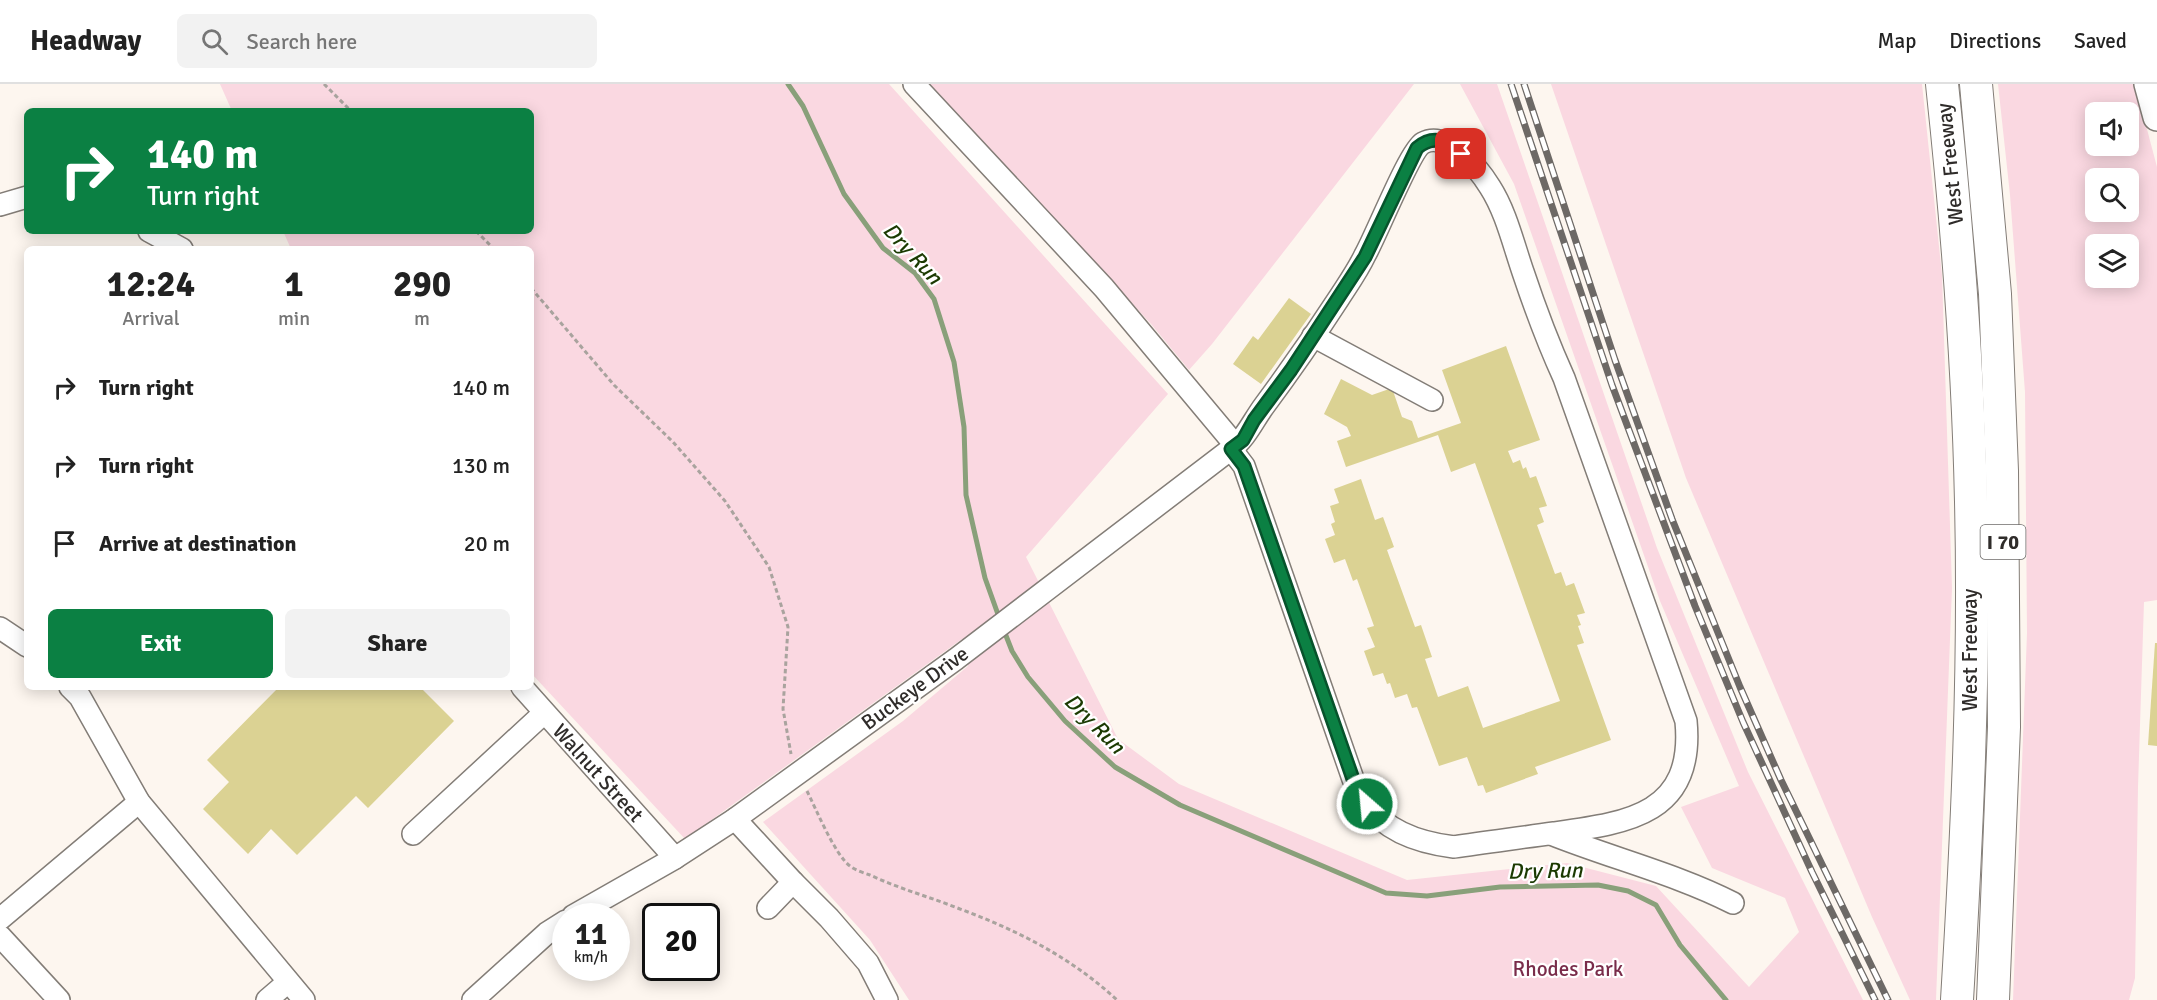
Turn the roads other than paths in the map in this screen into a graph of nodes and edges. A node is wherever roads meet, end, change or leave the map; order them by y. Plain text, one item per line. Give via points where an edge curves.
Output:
1 (914, 84) edge
2 (1942, 84) edge
3 (1976, 84) edge
4 (2148, 84) edge
5 (2157, 117) edge
6 (24, 198) edge
7 (0, 205) edge
8 (154, 234) edge
9 (176, 246) edge
10 (1313, 336) junction
11 (1432, 400) dead end
12 (1236, 445) junction
13 (0, 628) edge
14 (24, 644) edge
15 (73, 690) edge
16 (525, 690) edge
17 (544, 712) junction
18 (139, 802) junction
19 (735, 819) junction
20 (413, 834) dead end
21 (1551, 834) junction
22 (675, 858) junction
23 (793, 882) junction
24 (596, 903) edge
25 (1733, 903) dead end
26 (768, 908) dead end
27 (0, 919) edge
28 (552, 930) edge
29 (0, 936) edge
30 (288, 981) junction
31 (1958, 994) edge
32 (59, 1000) edge
33 (267, 1000) edge
34 (304, 1000) edge
35 (474, 1000) edge
36 (887, 1000) edge
37 (1993, 1000) edge

1 - 12 lane via 1104,288
2 - 31 highway, West Freeway / I 70 via 1958,238 1971,504 1970,755
3 - 37 highway, West Freeway / I 70 via 1995,294 2002,471 2004,727
4 - 5 main road
6 - 7 lane
8 - 9 lane
10 - 11 lane
10 - 12 lane
10 - 21 lane via 1365,257 1417,148 1425,141 1450,144 1490,186 1503,212 1686,721 1684,765 1658,805 1636,818 1609,826
12 - 19 lane, Buckeye Drive via 956,659
12 - 21 lane via 1353,779 1367,804 1383,821 1428,844 1454,847
13 - 14 lane
15 - 18 lane
16 - 17 lane, Walnut Street
17 - 20 lane
17 - 22 lane, Walnut Street
18 - 27 lane
18 - 30 lane
19 - 22 lane, Buckeye Drive
19 - 23 lane
21 - 25 lane
22 - 24 lane, Buckeye Drive
23 - 26 lane
23 - 36 lane via 868,963
28 - 35 lane
29 - 32 lane
30 - 33 lane
30 - 34 lane

